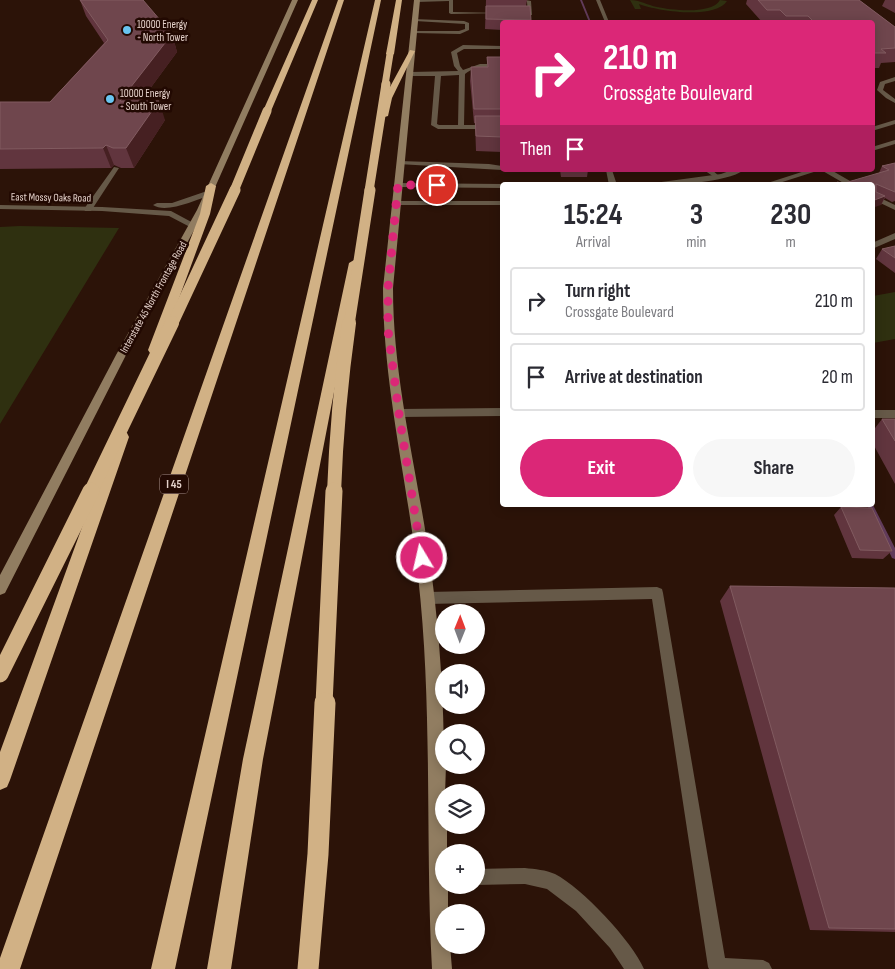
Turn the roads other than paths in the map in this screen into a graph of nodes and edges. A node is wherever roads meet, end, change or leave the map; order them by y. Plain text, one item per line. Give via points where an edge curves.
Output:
1 (295, 0) edge
2 (316, 0) edge
3 (341, 0) edge
4 (378, 0) edge
5 (399, 0) edge
6 (417, 0) edge
7 (451, 0) edge
8 (527, 0) edge
9 (598, 0) edge
10 (511, 14) edge
11 (520, 14) edge
12 (415, 20) junction
13 (606, 20) edge
14 (414, 32) junction
15 (500, 47) edge
16 (412, 52) junction
17 (500, 66) edge
18 (462, 73) junction
19 (410, 74) junction
20 (438, 74) junction
21 (895, 80) edge
22 (895, 91) edge
23 (888, 98) junction
24 (895, 101) edge
25 (895, 122) edge
26 (461, 127) junction
27 (500, 127) edge
28 (875, 128) edge
29 (895, 142) edge
30 (875, 148) edge
31 (400, 164) junction
32 (116, 168) edge
33 (500, 168) edge
34 (710, 172) edge
35 (732, 172) edge
36 (809, 172) edge
37 (829, 172) edge
38 (716, 176) junction
39 (675, 182) edge
40 (775, 182) edge
41 (847, 182) edge
42 (398, 185) junction
43 (500, 186) edge
44 (209, 190) junction
45 (875, 198) edge
46 (396, 203) junction
47 (500, 203) edge
48 (0, 207) edge
49 (895, 208) edge
50 (88, 209) junction
51 (102, 209) junction
52 (193, 225) junction
53 (895, 236) edge
54 (875, 245) edge
55 (500, 412) edge
56 (399, 414) junction
57 (875, 414) edge
58 (895, 414) edge
59 (0, 589) edge
60 (426, 598) junction
61 (0, 674) edge
62 (0, 780) edge
63 (440, 844) edge
64 (485, 877) edge
65 (441, 894) edge
66 (8, 969) edge
67 (162, 969) edge
68 (219, 969) edge
69 (308, 969) edge
70 (442, 969) edge
71 (635, 969) edge
72 (763, 969) edge

1 - 44 main road, Interstate 45 North Frontage Road
2 - 61 highway, bridge via 223,218
3 - 66 highway, I 45
4 - 67 highway
5 - 69 highway, bridge via 342,373 336,437 318,844
6 - 7 lane
6 - 12 main road
7 - 10 lane via 451,13
8 - 11 lane via 530,14
9 - 13 lane
12 - 14 main road
12 - 14 lane via 464,22 467,30 460,33
14 - 16 main road
15 - 18 lane via 456,49 455,59
16 - 19 main road
16 - 68 highway via 388,98 253,758
17 - 18 lane via 480,66
18 - 20 lane
18 - 26 lane
19 - 20 lane
19 - 31 main road
20 - 26 lane via 434,125
21 - 23 lane via 882,83 880,90
22 - 23 lane
23 - 24 lane
25 - 28 street
26 - 27 lane
29 - 30 street
31 - 33 lane
31 - 42 main road
32 - 50 lane
34 - 38 lane
35 - 38 street
36 - 40 street
37 - 41 street
38 - 39 street
42 - 43 street
42 - 46 main road
44 - 51 street, East Mossy Oaks Road via 173,205 144,204
44 - 52 main road, Interstate 45 North Frontage Road
44 - 62 highway via 205,214
45 - 49 street
46 - 47 street
46 - 56 main road via 388,288 388,330
48 - 50 street, East Mossy Oaks Road
50 - 51 street, East Mossy Oaks Road
51 - 52 street, East Mossy Oaks Road via 172,214
52 - 59 main road, Interstate 45 North Frontage Road via 120,355
53 - 54 street
55 - 56 lane
56 - 60 main road
57 - 58 lane
60 - 63 main road via 437,740
60 - 72 lane via 657,593 717,967
64 - 71 lane via 525,876 551,881 582,906 616,942
65 - 70 main road

